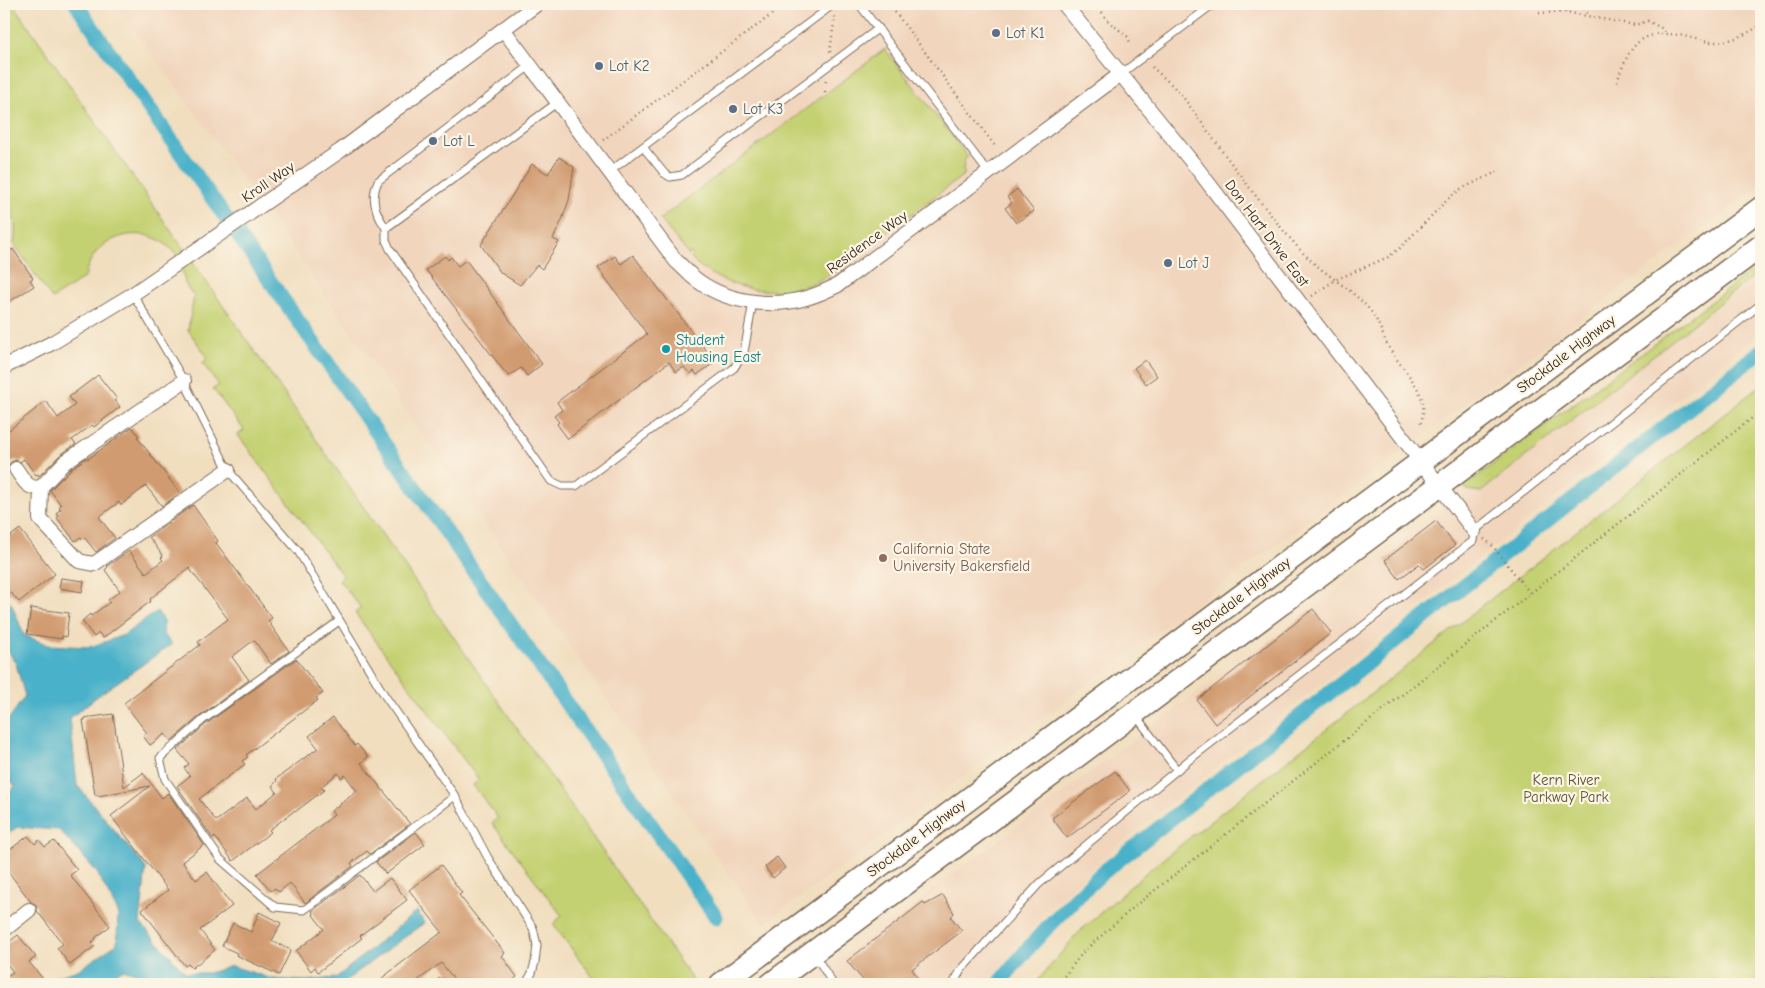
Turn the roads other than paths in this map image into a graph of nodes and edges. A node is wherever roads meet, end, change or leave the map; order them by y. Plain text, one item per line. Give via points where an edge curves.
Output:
1 (537, 4) edge
2 (859, 4) edge
3 (1064, 4) edge
4 (1216, 4) edge
5 (835, 7) edge
6 (879, 28) junction
7 (503, 29) junction
8 (531, 65) junction
9 (1122, 73) junction
10 (558, 102) junction
11 (643, 147) junction
12 (609, 172) junction
13 (988, 172) junction
14 (1761, 208) edge
15 (386, 228) junction
16 (1761, 246) edge
17 (133, 294) junction
18 (752, 302) junction
19 (1761, 304) edge
20 (4, 367) edge
21 (184, 381) junction
22 (1420, 462) junction
23 (16, 470) dead end
24 (228, 470) junction
25 (1439, 486) junction
26 (42, 487) junction
27 (1474, 531) junction
28 (339, 621) junction
29 (1134, 714) junction
30 (1176, 770) junction
31 (455, 796) junction
32 (924, 832) junction
33 (29, 910) dead end
34 (4, 930) edge
35 (814, 953) junction
36 (526, 984) edge
37 (721, 984) edge
38 (771, 984) edge
39 (833, 984) edge
40 (953, 984) edge

1 - 7 street, Kroll Way
2 - 6 lane
3 - 9 street, Don Hart Drive East
4 - 9 lane
5 - 11 lane
6 - 11 lane via 682,175 670,177 664,173
6 - 13 lane
7 - 8 street, Residence Way
7 - 17 street, Kroll Way via 340,151
8 - 10 street, Residence Way
8 - 15 lane via 378,181 375,188 376,215
9 - 13 street, Residence Way
9 - 22 street, Don Hart Drive East
10 - 12 street, Residence Way
10 - 15 lane
11 - 12 lane
12 - 18 street, Residence Way via 676,261 693,277 730,297
13 - 18 street, Residence Way via 838,285 806,298
14 - 22 main road, Stockdale Highway
15 - 18 lane via 390,249 551,480 562,486 576,486 734,368 744,352
16 - 25 main road, Stockdale Highway
17 - 20 street, Kroll Way via 52,343
17 - 21 lane
19 - 27 lane
21 - 24 lane
21 - 26 street via 65,462
22 - 25 street, Don Hart Drive East
22 - 32 main road, Stockdale Highway
23 - 26 street via 29,486
24 - 26 street via 94,564 79,561 40,519
24 - 28 lane via 298,551
25 - 27 street, Don Hart Drive East
25 - 29 main road, Stockdale Highway
27 - 30 lane via 1473,541
28 - 31 lane via 385,696
28 - 31 lane via 182,738 160,758 164,779 220,859 275,907 304,910
29 - 30 lane
29 - 35 main road, Stockdale Highway
30 - 40 lane via 1039,884 961,970
31 - 36 lane via 488,858 533,928 537,945 535,962
32 - 35 main road via 913,854 900,867 816,933 812,941
32 - 37 main road, Stockdale Highway
33 - 34 street
35 - 38 main road, Stockdale Highway
35 - 39 lane

